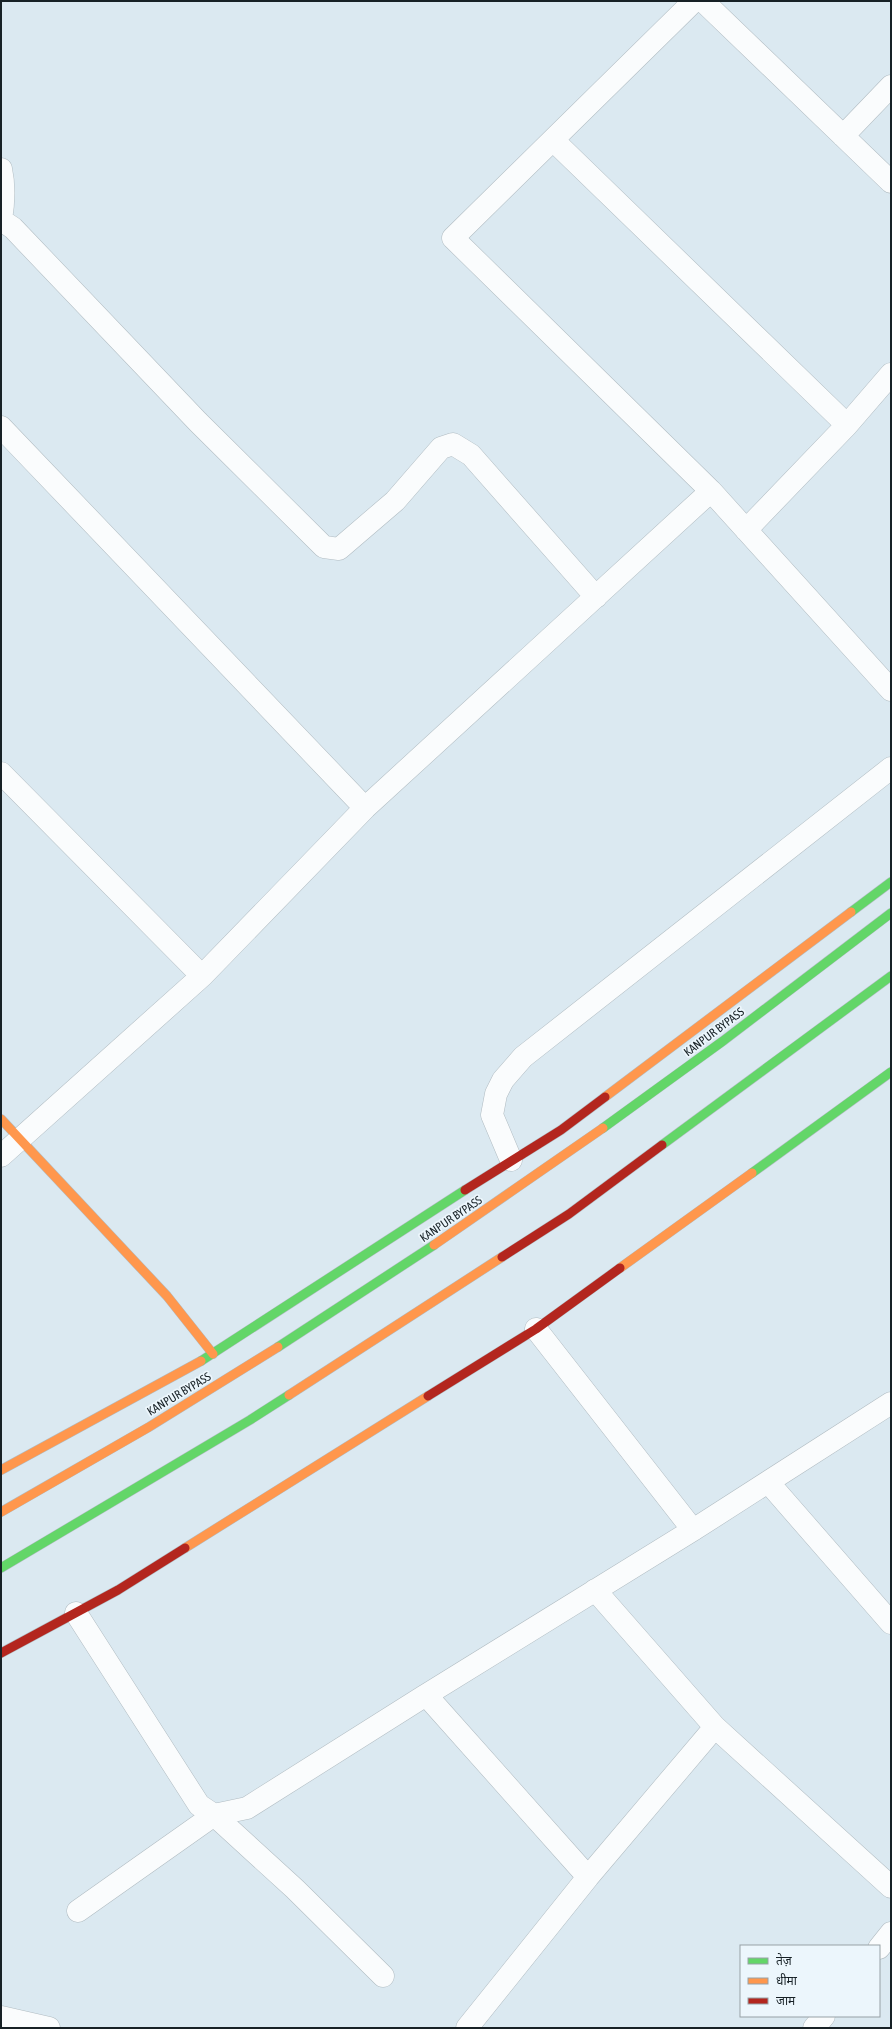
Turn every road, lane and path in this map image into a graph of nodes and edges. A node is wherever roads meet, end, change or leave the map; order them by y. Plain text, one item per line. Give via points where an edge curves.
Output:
1 (694, 1) edge
2 (703, 1) edge
3 (891, 86) edge
4 (843, 136) junction
5 (553, 140) junction
6 (1, 170) edge
7 (891, 182) edge
8 (1, 220) edge
9 (891, 374) edge
10 (847, 425) junction
11 (1, 427) edge
12 (711, 491) junction
13 (746, 530) junction
14 (596, 597) junction
15 (891, 690) edge
16 (891, 768) edge
17 (1, 773) edge
18 (365, 808) junction
19 (891, 882) edge
20 (891, 913) edge
21 (202, 976) junction
22 (891, 976) edge
23 (891, 1072) edge
24 (1, 1120) edge
25 (19, 1138) junction
26 (1, 1156) edge
27 (510, 1160) junction
28 (536, 1329) junction
29 (213, 1354) junction
30 (891, 1403) edge
31 (1, 1470) edge
32 (768, 1482) junction
33 (1, 1512) edge
34 (693, 1530) junction
35 (1, 1568) edge
36 (595, 1590) junction
37 (76, 1612) junction
38 (891, 1624) edge
39 (1, 1653) edge
40 (426, 1695) junction
41 (715, 1727) junction
42 (214, 1815) junction
43 (588, 1877) junction
44 (891, 1887) edge
45 (78, 1911) dead end
46 (891, 1933) edge
47 (880, 1947) edge
48 (383, 1976) dead end
49 (1, 2017) edge
50 (823, 2017) edge
51 (49, 2028) edge
52 (466, 2028) edge
53 (814, 2028) edge

1 - 5 street
2 - 4 street
3 - 4 street
4 - 7 street
5 - 10 street
5 - 12 street via 453,238
6 - 8 street via 5,201
8 - 14 street via 13,228 198,422 324,548 339,549 358,534 394,501 441,448 453,444 471,456
9 - 10 street
10 - 13 street
11 - 18 street
12 - 13 street
12 - 14 street
13 - 15 street
14 - 18 street
16 - 27 street via 523,1057 503,1080 496,1094 492,1115
17 - 21 street
18 - 21 street
19 - 27 main road via 561,1130
20 - 33 main road, KANPUR BYPASS via 626,1112 509,1195 195,1400
21 - 25 street
22 - 35 main road via 569,1214 250,1420
23 - 28 main road
24 - 25 main road
25 - 26 street
25 - 29 main road via 167,1296
27 - 29 main road
28 - 34 street
28 - 37 main road via 118,1590
29 - 31 main road
30 - 32 street
32 - 34 street
32 - 38 street
34 - 36 street
36 - 40 street
36 - 41 street
37 - 39 main road
37 - 42 street via 199,1805
40 - 42 street via 247,1808
40 - 43 street
41 - 43 street
41 - 44 street
42 - 45 street
42 - 48 street
43 - 52 street
46 - 47 street
49 - 51 street
50 - 53 street

